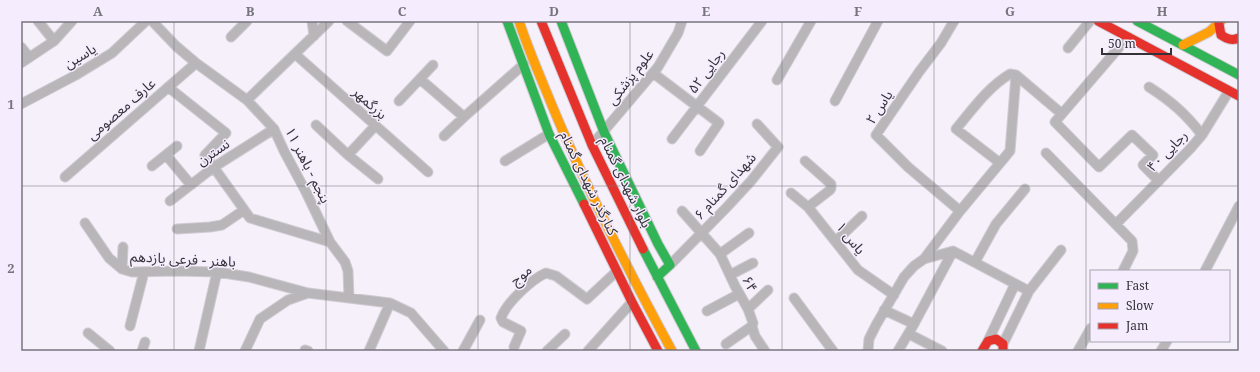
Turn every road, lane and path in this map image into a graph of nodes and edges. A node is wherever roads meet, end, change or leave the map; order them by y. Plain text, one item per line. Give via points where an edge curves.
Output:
1 (38, 21) edge
2 (72, 21) edge
3 (152, 21) edge
4 (247, 21) edge
5 (312, 21) edge
6 (329, 21) edge
7 (346, 21) edge
8 (410, 21) edge
9 (507, 21) edge
10 (519, 21) edge
11 (541, 21) edge
12 (561, 21) edge
13 (682, 21) edge
14 (762, 21) edge
15 (811, 21) edge
16 (878, 21) edge
17 (954, 21) edge
18 (1090, 21) edge
19 (1098, 21) edge
20 (1137, 21) edge
21 (1220, 23) edge
22 (314, 36) junction
23 (231, 37) dead end
24 (1128, 37) junction
25 (1239, 38) edge
26 (54, 41) junction
27 (1183, 45) junction
28 (21, 47) edge
29 (1068, 48) dead end
30 (295, 54) junction
31 (29, 57) junction
32 (21, 63) edge
33 (196, 63) junction
34 (524, 64) junction
35 (1239, 64) edge
36 (433, 65) dead end
37 (653, 73) junction
38 (1238, 74) edge
39 (1016, 75) junction
40 (420, 79) junction
41 (777, 80) dead end
42 (168, 87) junction
43 (1148, 88) dead end
44 (1229, 91) junction
45 (1239, 96) edge
46 (247, 100) junction
47 (399, 101) dead end
48 (835, 101) dead end
49 (21, 104) edge
50 (696, 107) junction
51 (1062, 114) junction
52 (464, 117) junction
53 (757, 124) dead end
54 (316, 125) dead end
55 (375, 126) junction
56 (274, 129) junction
57 (604, 132) junction
58 (549, 134) junction
59 (1202, 135) junction
60 (444, 136) dead end
61 (672, 139) dead end
62 (592, 145) junction
63 (177, 146) dead end
64 (700, 151) dead end
65 (1046, 153) dead end
66 (166, 155) junction
67 (348, 155) junction
68 (505, 161) dead end
69 (805, 161) dead end
70 (1000, 163) junction
71 (152, 166) dead end
72 (214, 167) junction
73 (428, 172) dead end
74 (65, 177) dead end
75 (378, 179) dead end
76 (1159, 181) junction
77 (191, 185) junction
78 (1025, 189) dead end
79 (791, 193) dead end
80 (170, 201) dead end
81 (1239, 206) edge
82 (808, 207) junction
83 (244, 210) junction
84 (682, 211) dead end
85 (960, 211) junction
86 (862, 216) dead end
87 (85, 223) dead end
88 (1116, 224) junction
89 (177, 229) dead end
90 (749, 232) dead end
91 (702, 233) junction
92 (836, 241) junction
93 (330, 242) junction
94 (123, 247) dead end
95 (1060, 250) dead end
96 (953, 251) junction
97 (720, 254) junction
98 (924, 259) junction
99 (975, 262) junction
100 (753, 263) dead end
101 (670, 265) junction
102 (122, 269) junction
103 (1124, 270) edge
104 (1206, 270) edge
105 (617, 271) junction
106 (144, 272) junction
107 (217, 272) junction
108 (730, 275) junction
109 (657, 277) junction
110 (1015, 284) junction
111 (768, 290) dead end
112 (1029, 291) junction
113 (308, 292) junction
114 (739, 294) junction
115 (894, 294) junction
116 (349, 297) junction
117 (794, 298) dead end
118 (390, 302) junction
119 (632, 302) junction
120 (748, 309) junction
121 (884, 310) junction
122 (707, 311) dead end
123 (480, 320) dead end
124 (914, 324) junction
125 (130, 326) dead end
126 (752, 326) junction
127 (659, 328) junction
128 (1090, 330) edge
129 (88, 333) dead end
130 (648, 333) junction
131 (565, 334) dead end
132 (909, 334) junction
133 (145, 342) dead end
134 (1166, 342) edge
135 (726, 344) dead end
136 (514, 347) dead end
137 (1003, 347) edge
138 (985, 348) edge
139 (110, 351) edge
140 (142, 351) edge
141 (200, 351) edge
142 (245, 351) edge
143 (369, 351) edge
144 (444, 351) edge
145 (463, 351) edge
146 (547, 351) edge
147 (588, 351) edge
148 (658, 351) edge
149 (672, 351) edge
150 (696, 351) edge
151 (765, 351) edge
152 (833, 351) edge
153 (868, 351) edge
154 (898, 351) edge
155 (942, 351) edge
156 (1014, 351) edge
157 (1078, 351) edge
158 (1162, 351) edge

1 - 26 street
2 - 26 street
3 - 33 street, پنجم - باهنر ۱۱
3 - 49 street, یاسین via 112,54
4 - 23 street
5 - 22 street
6 - 22 street
7 - 8 street via 387,51
9 - 34 main road, کنارگذر شهدای گمنام
10 - 127 main road via 588,189
11 - 62 main road, بلوار شهدای گمنام
12 - 57 main road
13 - 37 street, علوم پزشکی via 678,33
14 - 50 street, رجایی ۵۲
15 - 41 street
16 - 48 street
17 - 85 street, یاس ۲ via 876,135 908,167
18 - 29 street
19 - 24 main road
20 - 27 main road
21 - 25 main road via 1221,35 1226,39
21 - 27 main road via 1208,33
22 - 30 street
24 - 44 main road
24 - 51 street
26 - 31 street
27 - 38 main road
28 - 31 street
30 - 46 street
30 - 55 street, بزرگمهر
31 - 32 street
33 - 42 street, عارف معصومی
33 - 46 street, پنجم - باهنر ۱۱
34 - 52 street
34 - 58 main road, کنارگذر شهدای گمنام
35 - 38 main road
36 - 40 street
37 - 50 street
37 - 57 street, علوم پزشکی
38 - 44 main road
39 - 51 street
39 - 70 street via 1010,151
39 - 70 street via 1010,74 993,86 956,129
40 - 47 street
40 - 52 street
42 - 72 street via 226,133 205,155
42 - 74 street, عارف معصومی
43 - 59 street via 1178,107
44 - 45 main road
44 - 59 street, رجایی ۴۰
46 - 56 street, پنجم - باهنر ۱۱
50 - 61 street, رجایی ۵۲
50 - 64 street via 719,123
51 - 76 street via 1055,122 1099,168 1132,135 1152,155 1143,165
52 - 60 street
53 - 91 street, شهدای گمنام ۶ via 778,147
54 - 67 street
55 - 67 street
55 - 73 street, بزرگمهر
56 - 72 street, نسترن
56 - 93 street, پنجم - باهنر ۱۱
57 - 62 street, علوم پزشکی
57 - 101 main road
58 - 68 street
58 - 105 main road, کنارگذر شهدای گمنام
59 - 76 street, رجایی ۴۰
62 - 109 main road, بلوار شهدای گمنام
63 - 66 street
65 - 88 street
66 - 71 street
66 - 77 street
67 - 75 street
69 - 82 street via 831,184 830,190
70 - 85 street
72 - 77 street, نسترن
72 - 83 street
76 - 88 street, رجایی ۴۰
77 - 80 street, نسترن
78 - 99 street via 996,224
79 - 82 street, یاس ۱
81 - 104 street
82 - 92 street, یاس ۱
83 - 89 street via 222,225
83 - 93 street via 250,218
84 - 91 street, ۶۴
85 - 98 street
86 - 92 street
87 - 102 street, باهنر - فرعی یازدهم via 109,258
88 - 103 street via 1132,241 1133,251
90 - 97 street
91 - 97 street, ۶۴
91 - 101 street, شهدای گمنام ۶
92 - 115 street, یاس ۱ via 858,270
93 - 116 street, پنجم - باهنر ۱۱ via 348,271
94 - 102 street
95 - 112 street
96 - 98 street
96 - 99 street
96 - 124 street
97 - 108 street, ۶۴
98 - 115 street via 909,271
99 - 110 street
100 - 108 street
101 - 109 main road
102 - 106 street, باهنر - فرعی یازدهم
105 - 119 main road, کنارگذر شهدای گمنام
105 - 136 street, موج via 587,298 556,276 546,273 538,277 513,300 501,318 503,322 521,331
106 - 107 street, باهنر - فرعی یازدهم
106 - 125 street
107 - 113 street, باهنر - فرعی یازدهم
107 - 141 street
108 - 114 street, ۶۴
109 - 150 main road, بلوار شهدای گمنام
110 - 112 street
110 - 138 street
111 - 120 street
112 - 137 street
113 - 116 street, باهنر - فرعی یازدهم
113 - 142 street via 288,300 260,319
114 - 120 street, ۶۴
114 - 122 street
115 - 121 street
116 - 118 street, باهنر - فرعی یازدهم
117 - 152 street
118 - 143 street
118 - 144 street via 411,313
119 - 130 main road, کنارگذر شهدای گمنام
119 - 147 street
120 - 126 street, ۶۴
121 - 124 street
121 - 153 street via 869,339
123 - 145 street
124 - 132 street
126 - 135 street
126 - 151 street, ۶۴
127 - 130 main road
127 - 149 main road
128 - 157 street
129 - 139 street
130 - 148 main road, کنارگذر شهدای گمنام
131 - 146 street
132 - 154 street
132 - 155 street
133 - 140 street
134 - 158 street
137 - 138 main road via 996,339
137 - 156 main road

